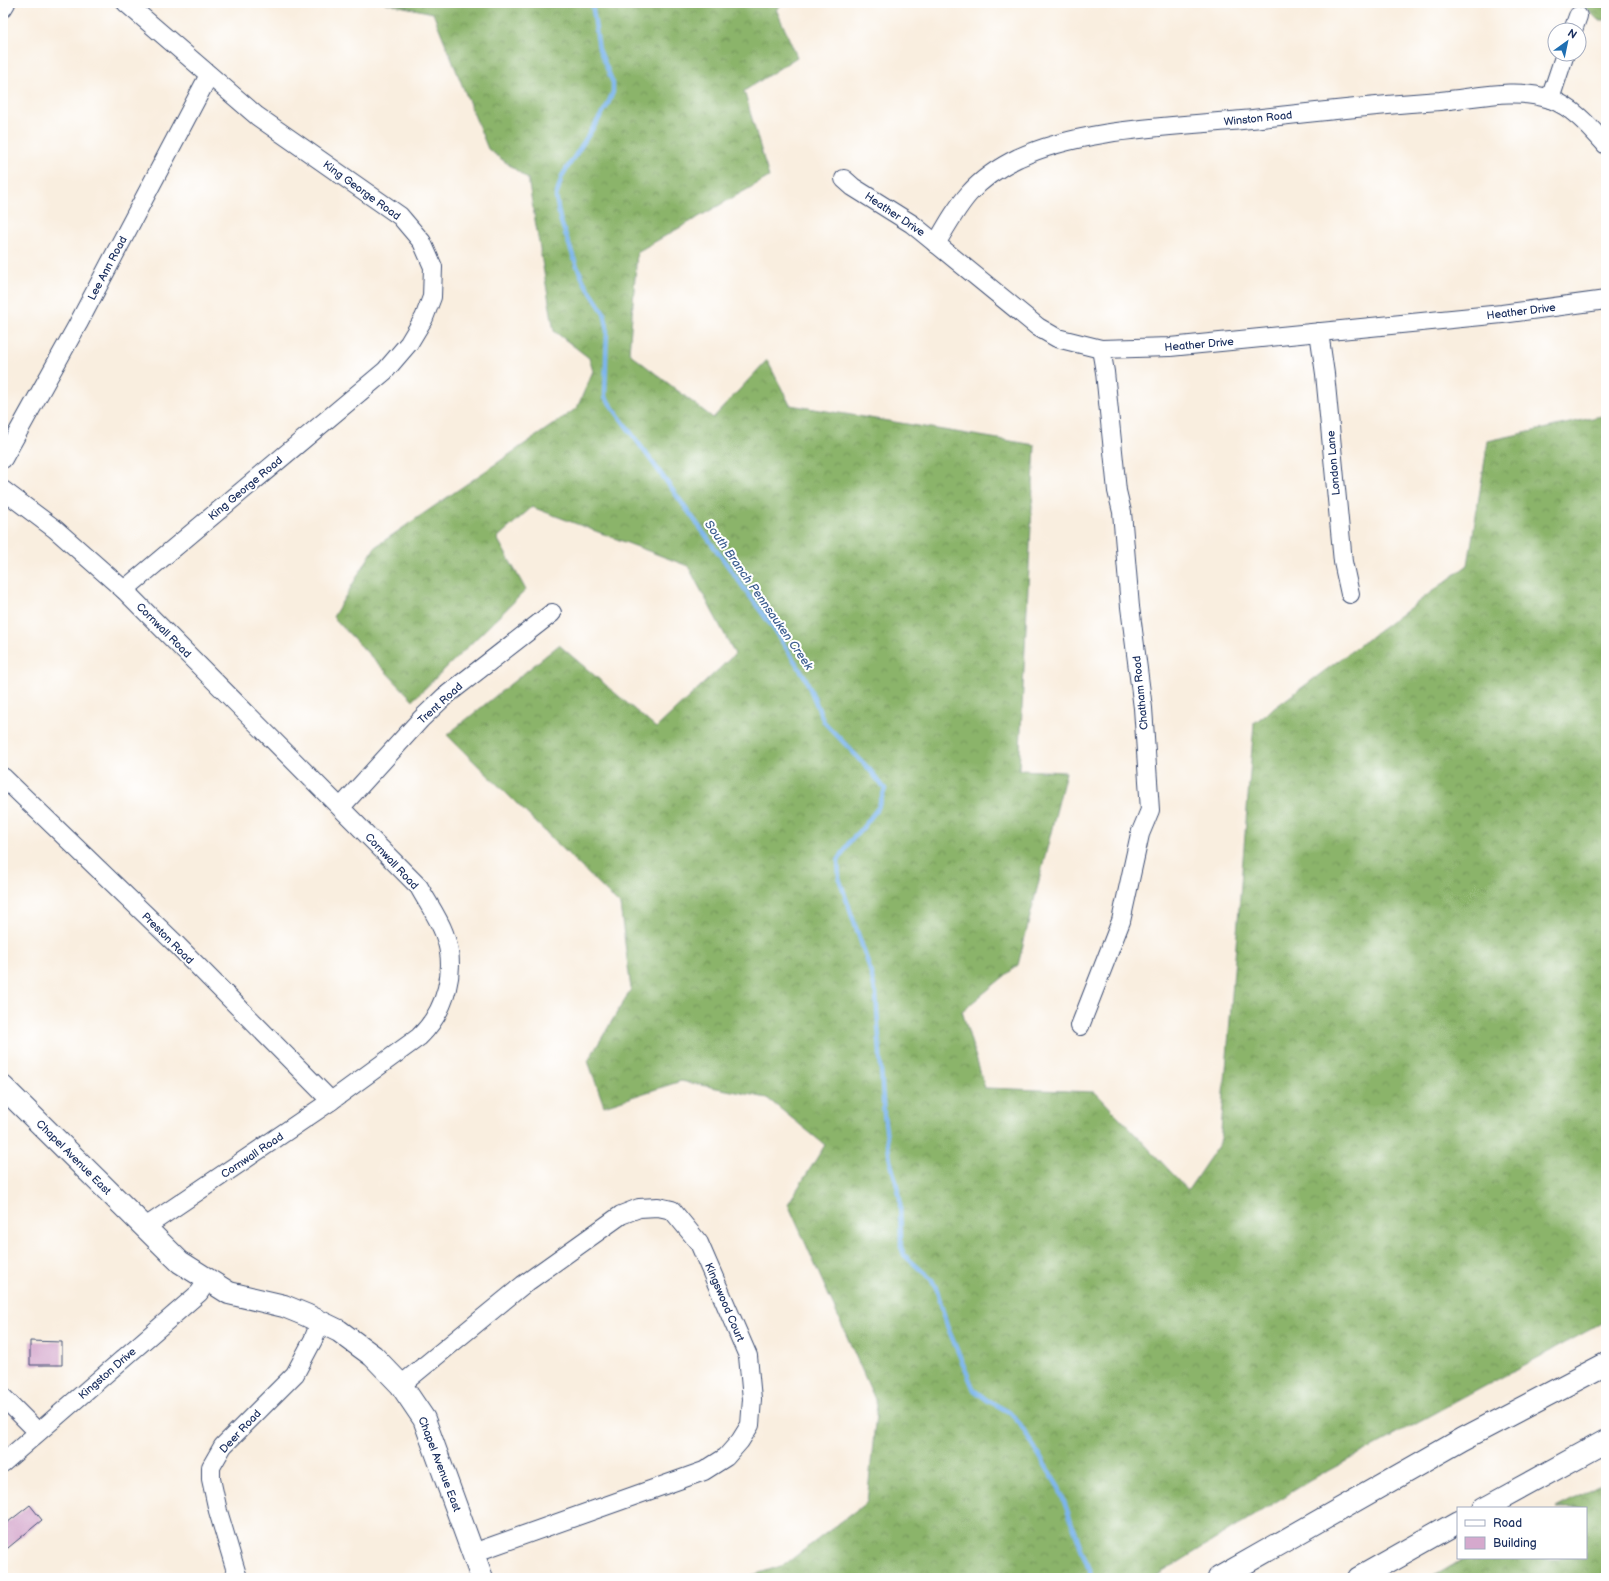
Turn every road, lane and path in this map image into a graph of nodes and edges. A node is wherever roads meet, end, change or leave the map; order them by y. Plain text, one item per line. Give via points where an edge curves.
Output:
1 (6, 3) edge
2 (126, 3) edge
3 (3, 8) edge
4 (1562, 62) edge
5 (209, 75) junction
6 (1550, 99) junction
7 (1606, 145) edge
8 (844, 179) dead end
9 (936, 244) junction
10 (1606, 300) edge
11 (1319, 332) junction
12 (1101, 349) junction
13 (3, 459) edge
14 (3, 490) edge
15 (124, 590) junction
16 (1350, 594) dead end
17 (552, 613) dead end
18 (3, 777) edge
19 (341, 807) junction
20 (1080, 1026) dead end
21 (3, 1087) edge
22 (331, 1101) junction
23 (144, 1228) junction
24 (207, 1281) junction
25 (320, 1322) junction
26 (1606, 1364) edge
27 (401, 1385) junction
28 (3, 1397) edge
29 (38, 1432) junction
30 (1606, 1441) edge
31 (3, 1463) edge
32 (1486, 1507) edge
33 (1457, 1523) edge
34 (473, 1553) junction
35 (238, 1578) edge
36 (482, 1578) edge
37 (1219, 1578) edge
38 (1359, 1578) edge

1 - 3 street
2 - 5 street, King George Road
4 - 6 street
5 - 13 street, Lee Ann Road via 78,324
5 - 15 street, King George Road via 257,116 400,216 422,242 433,267 432,297 424,318 409,343 385,371
6 - 7 street, Winston Road via 1574,111
6 - 9 street, Winston Road via 1515,94 1491,94 1151,128 1071,140 1030,153 975,186 965,196
8 - 9 street, Heather Drive via 912,224
9 - 12 street, Heather Drive via 1038,327 1057,338
10 - 11 street, Heather Drive via 1502,314
11 - 12 street, Heather Drive via 1217,343
11 - 16 street, London Lane via 1344,562
12 - 20 street, Chatham Road via 1143,708 1150,810 1140,834 1121,921
14 - 15 street, Cornwall Road via 55,529
15 - 19 street, Cornwall Road
17 - 19 street, Trent Road via 444,697
18 - 22 street, Preston Road via 178,946
19 - 22 street, Cornwall Road via 418,887 444,933 449,953 450,977 446,999 429,1028
21 - 23 main road, Chapel Avenue East
22 - 23 street, Cornwall Road
23 - 24 main road, Chapel Avenue East via 180,1262
24 - 25 main road, Chapel Avenue East via 228,1293 284,1306
24 - 29 street, Kingston Drive via 199,1293
25 - 27 main road, Chapel Avenue East via 339,1331 373,1356
25 - 35 street, Deer Road via 314,1340 295,1374 222,1446 211,1467 218,1511
26 - 37 main road via 1438,1453
27 - 34 main road, Chapel Avenue East via 424,1419
27 - 34 street, Kingswood Court via 523,1285 621,1215 639,1208 658,1207 672,1210 699,1243 748,1356 752,1399 750,1425 726,1457 704,1471
28 - 29 street
29 - 31 street, Kingston Drive
30 - 32 main road
33 - 38 main road
34 - 36 main road, Chapel Avenue East

